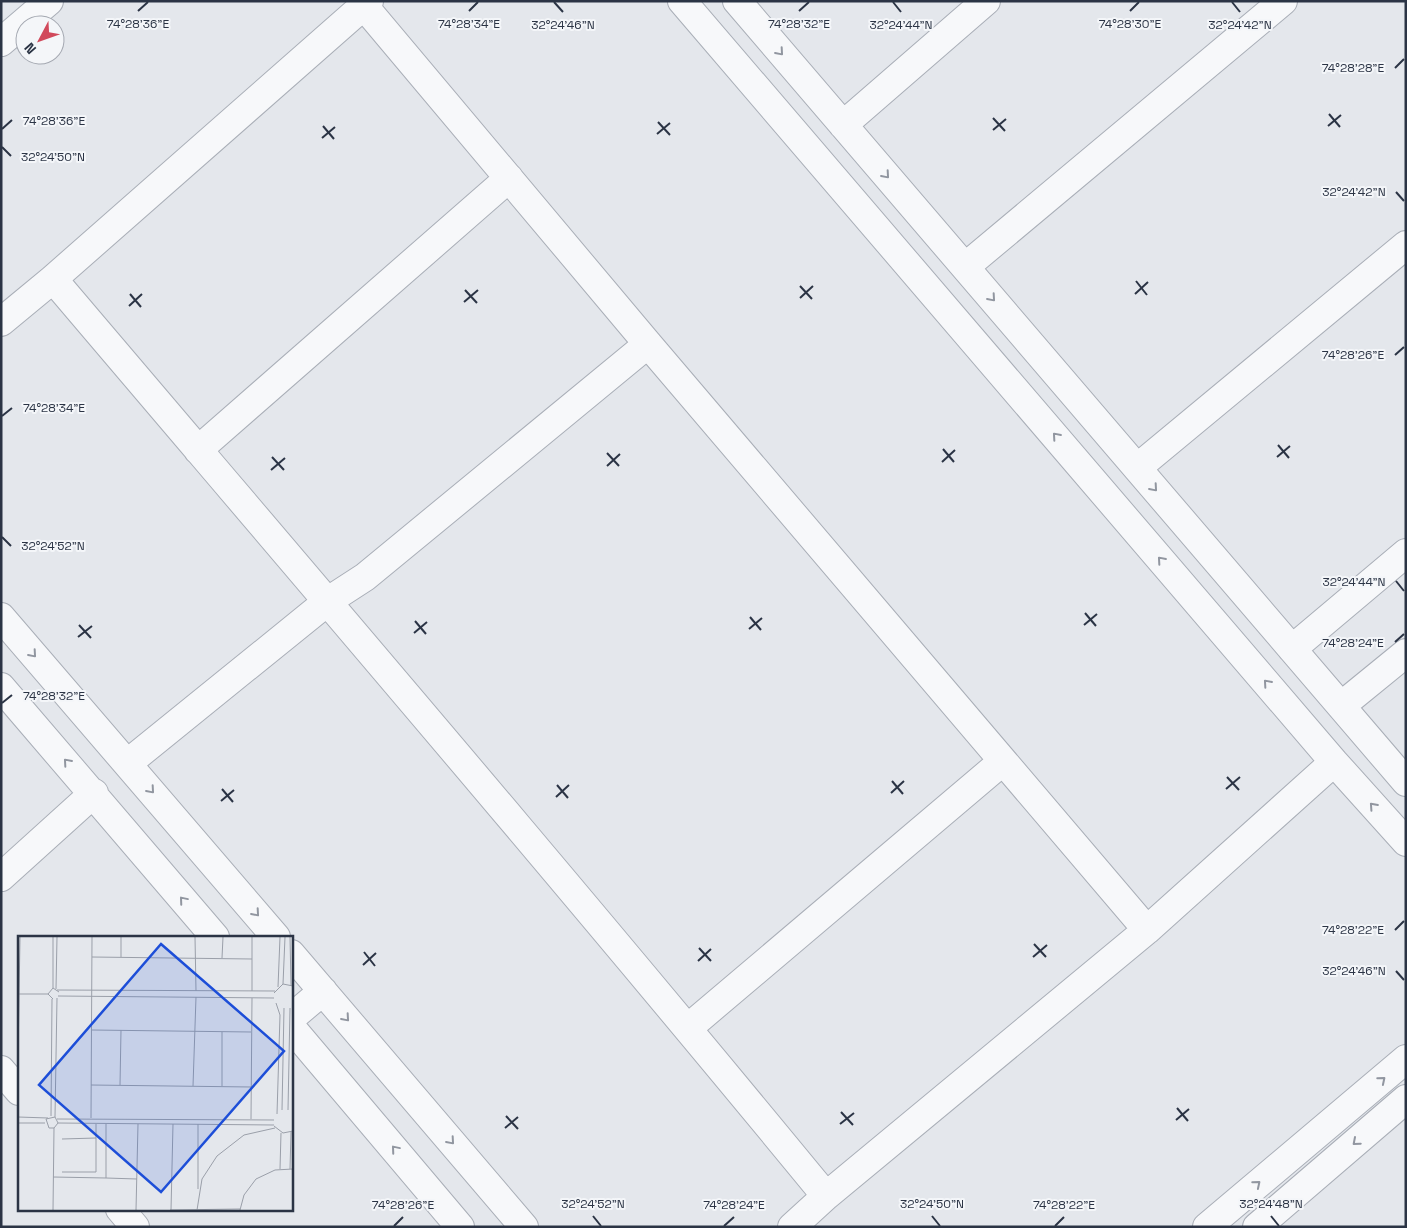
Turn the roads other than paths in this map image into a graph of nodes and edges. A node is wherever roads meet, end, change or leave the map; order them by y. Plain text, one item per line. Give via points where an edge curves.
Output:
1 (49, 1) edge
2 (682, 1) edge
3 (737, 1) edge
4 (986, 1) edge
5 (1284, 1) edge
6 (366, 4) edge
7 (1, 42) edge
8 (843, 125) junction
9 (509, 178) junction
10 (1406, 245) edge
11 (965, 267) junction
12 (53, 279) junction
13 (1, 322) edge
14 (648, 344) junction
15 (1055, 372) junction
16 (1024, 399) junction
17 (198, 450) junction
18 (1137, 468) junction
19 (1406, 553) edge
20 (328, 601) junction
21 (1, 617) edge
22 (1292, 649) junction
23 (1406, 653) edge
24 (1, 687) edge
25 (1341, 706) junction
26 (1003, 761) junction
27 (1334, 762) junction
28 (128, 763) junction
29 (1406, 782) edge
30 (94, 794) junction
31 (1406, 842) edge
32 (1, 877) edge
33 (1147, 930) junction
34 (214, 936) edge
35 (275, 936) edge
36 (292, 955) edge
37 (323, 991) junction
38 (292, 1017) edge
39 (292, 1028) edge
40 (688, 1028) junction
41 (1406, 1060) edge
42 (1, 1070) edge
43 (18, 1090) edge
44 (1406, 1099) edge
45 (826, 1196) junction
46 (121, 1210) edge
47 (135, 1227) edge
48 (460, 1227) edge
49 (524, 1227) edge
50 (792, 1227) edge
51 (1207, 1227) edge
52 (1257, 1227) edge

1 - 7 street
2 - 16 street
3 -> 8 street
4 - 8 street
5 - 11 street
6 - 9 street
6 - 12 street
8 -> 11 street
9 - 14 street
9 - 17 street
10 - 18 street
11 -> 15 street
12 - 13 street
12 - 17 street
14 - 20 street via 365,577
14 - 26 street
15 - 16 street
15 - 18 street
27 -> 16 street
17 - 20 street
18 -> 22 street
19 - 22 street
20 - 28 street
20 - 40 street
21 -> 28 street
22 - 25 street
23 - 25 street
30 -> 24 street
25 - 29 street
26 - 33 street
26 - 40 street
31 -> 27 street
27 - 33 street
28 -> 35 street
30 - 32 street
34 -> 30 street
33 - 45 street
36 - 37 street
37 - 38 street
37 -> 49 street
48 -> 39 street
40 - 45 street
51 -> 41 street
42 - 43 street
44 -> 52 street
45 - 50 street
46 - 47 street

